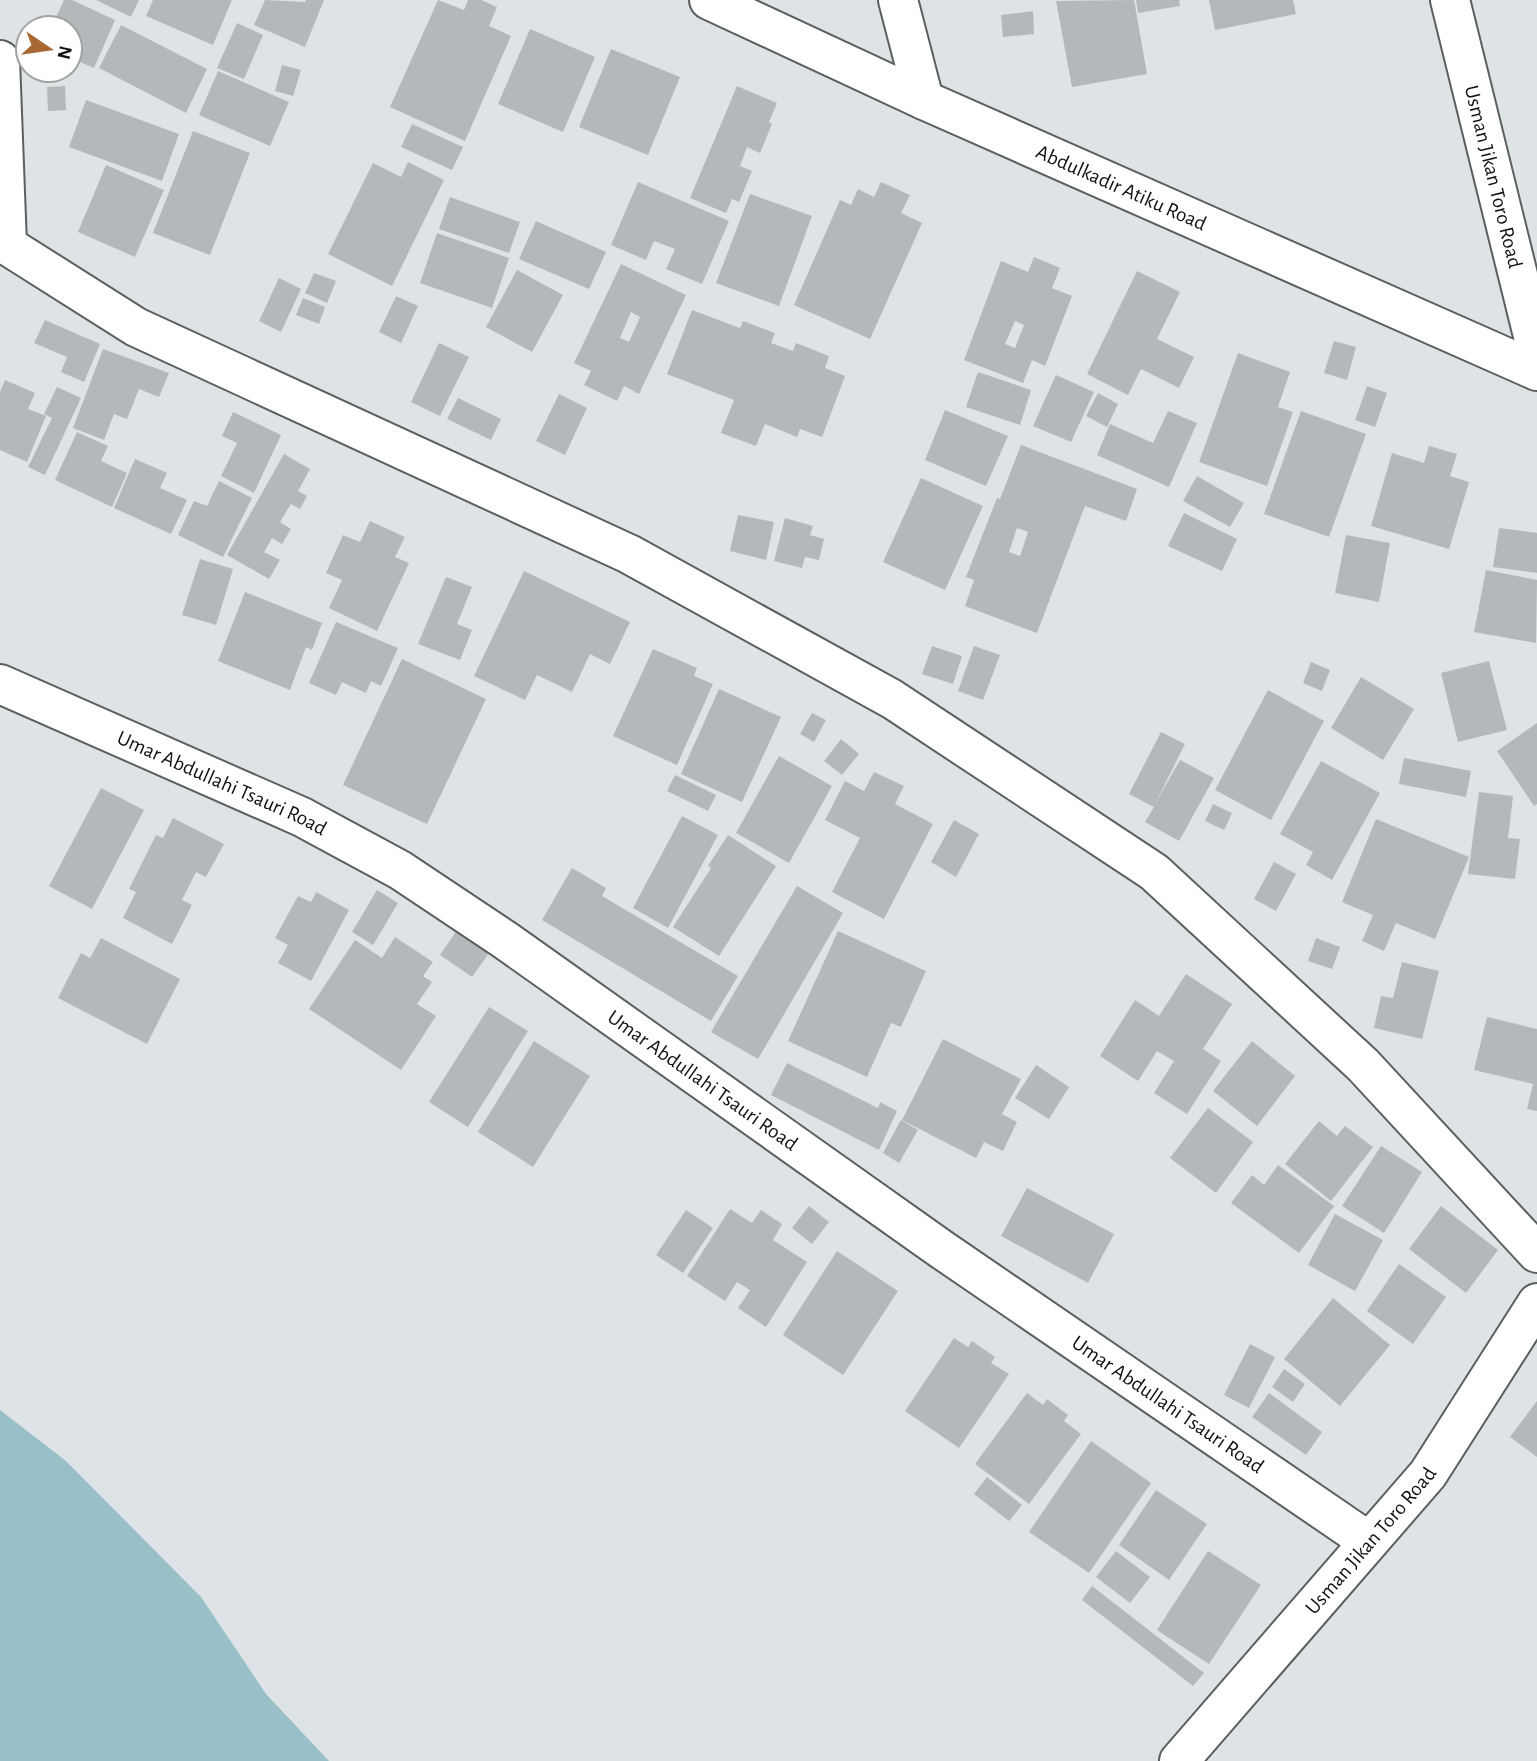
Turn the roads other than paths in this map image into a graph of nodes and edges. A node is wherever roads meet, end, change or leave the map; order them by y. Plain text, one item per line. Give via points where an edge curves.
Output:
1 (709, 0) edge
2 (898, 0) edge
3 (1450, 0) edge
4 (0, 60) edge
5 (924, 100) junction
6 (4, 243) edge
7 (1537, 352) edge
8 (1537, 372) edge
9 (0, 684) edge
10 (1537, 1253) edge
11 (1537, 1303) edge
12 (1368, 1541) junction
13 (1179, 1761) edge

1 - 5 street, Abdulkadir Atiku Road
2 - 5 street
3 - 7 street, Usman Jikan Toro Road
4 - 6 street
5 - 8 street, Abdulkadir Atiku Road
6 - 10 street via 136,327 629,554 892,699 1154,872 1363,1065
9 - 12 street, Umar Abdullahi Tsauri Road via 302,817 400,870
11 - 12 street, Usman Jikan Toro Road via 1428,1474
12 - 13 street, Usman Jikan Toro Road

